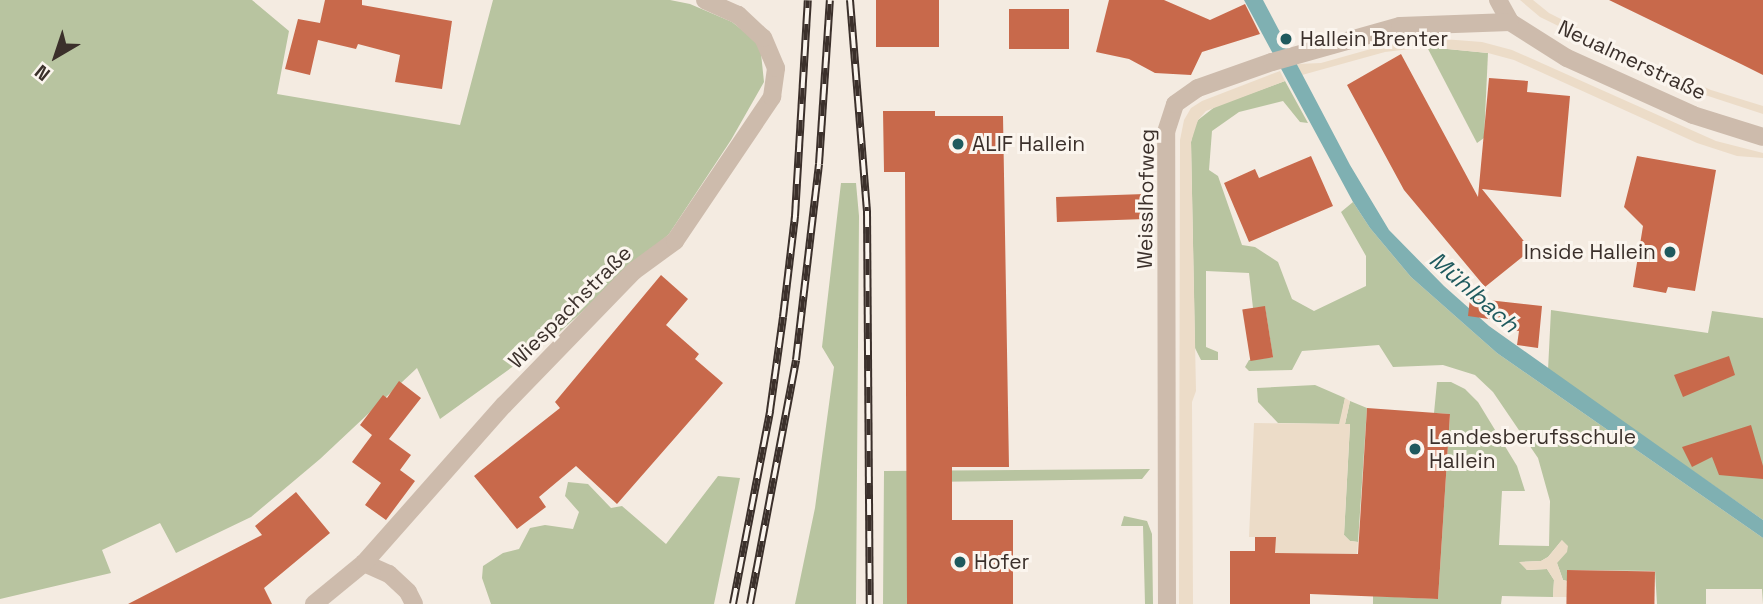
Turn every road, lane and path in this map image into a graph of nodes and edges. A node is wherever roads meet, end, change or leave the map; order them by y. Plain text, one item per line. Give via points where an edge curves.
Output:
1 (705, 0) edge
2 (1498, 0) edge
3 (1510, 22) junction
4 (1763, 137) edge
5 (364, 563) junction
6 (314, 604) edge
7 (414, 604) edge
8 (1167, 604) edge

1 - 5 street, Wiespachstraße via 738,15 763,38 776,68 772,97 675,241 634,271 513,395
2 - 3 street, Neualmerstraße
3 - 4 street, Neualmerstraße via 1567,58 1628,87 1693,115
3 - 8 street, Weisslhofweg via 1400,26 1295,54 1198,88 1175,104 1166,132
5 - 6 street, Wiespachstraße
5 - 7 street via 389,574

